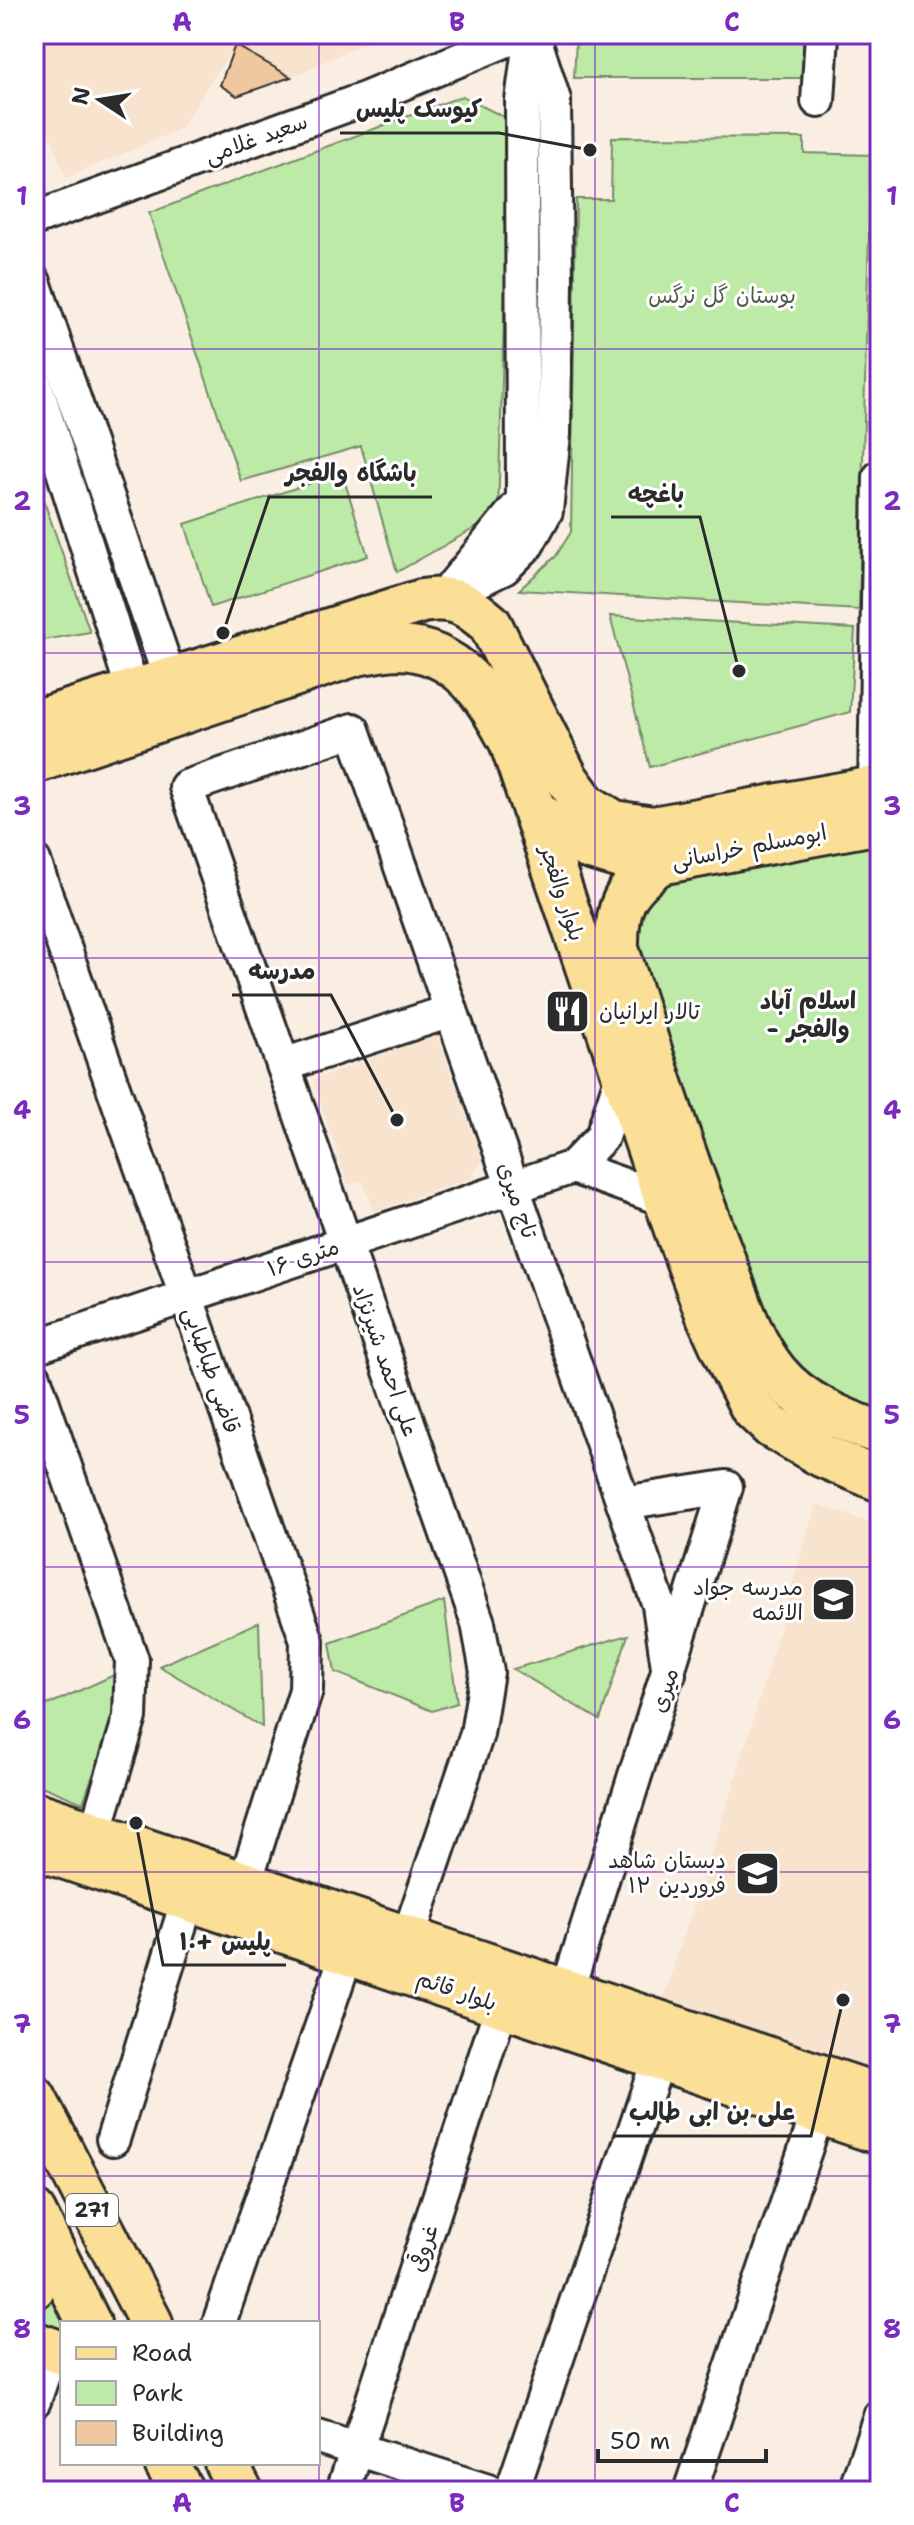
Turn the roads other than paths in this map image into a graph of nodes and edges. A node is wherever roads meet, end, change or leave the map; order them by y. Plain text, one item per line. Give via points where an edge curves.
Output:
1 (521, 34) edge
2 (532, 34) edge
3 (822, 34) edge
4 (818, 101) dead end
5 (34, 219) edge
6 (34, 282) edge
7 (34, 380) edge
8 (880, 477) edge
9 (444, 597) junction
10 (157, 702) junction
11 (34, 722) edge
12 (353, 730) joint
13 (34, 762) edge
14 (878, 799) edge
15 (536, 811) junction
16 (656, 845) junction
17 (34, 861) edge
18 (451, 1011) junction
19 (283, 1065) junction
20 (623, 1072) junction
21 (573, 1167) junction
22 (513, 1187) junction
23 (666, 1200) junction
24 (345, 1243) junction
25 (187, 1296) junction
26 (34, 1347) edge
27 (34, 1377) edge
28 (880, 1433) edge
29 (880, 1480) edge
30 (623, 1503) junction
31 (669, 1674) junction
32 (34, 1813) edge
33 (95, 1833) junction
34 (34, 1847) edge
35 (245, 1883) junction
36 (188, 1899) junction
37 (408, 1938) junction
38 (347, 1953) junction
39 (567, 1991) junction
40 (502, 2005) junction
41 (659, 2058) junction
42 (880, 2096) edge
43 (34, 2097) edge
44 (818, 2112) junction
45 (880, 2133) edge
46 (113, 2139) dead end
47 (38, 2220) edge
48 (34, 2287) edge
49 (88, 2321) edge
50 (150, 2321) edge
51 (220, 2321) edge
52 (49, 2348) edge
53 (34, 2401) edge
54 (880, 2416) edge
55 (320, 2438) edge
56 (357, 2448) junction
57 (167, 2465) edge
58 (227, 2465) edge
59 (182, 2491) edge
60 (241, 2491) edge
61 (343, 2491) edge
62 (488, 2491) edge
63 (512, 2491) edge
64 (690, 2491) edge
65 (855, 2491) edge

1 - 5 street, سعید غلامی via 367,98
2 - 9 street via 555,115 554,434 546,511 527,545 504,568
3 - 4 street
6 - 10 street
7 - 10 street
8 - 14 street
9 - 10 main road, بلوار والفجر via 407,605
9 - 16 main road via 471,608 490,624 567,779 586,805
10 - 11 main road, بلوار والفجر
10 - 13 main road, بلوار والفجر
10 - 15 main road, بلوار والفجر via 356,654 398,648 432,653 459,669 488,699 511,742
12 - 18 street, تاج میری
12 - 19 street, علی احمد شیرنژاد via 186,787
14 - 16 main road, ابومسلم خراسانی
15 - 16 main road, ابومسلم خراسانی via 587,847 620,857
15 - 20 main road, بلوار والفجر
16 - 28 main road, بلوار والفجر via 623,902 616,925 617,949 750,1330 776,1372 808,1401
17 - 25 street, قاضی طباطبایی
18 - 19 street
18 - 22 street, تاج میری
19 - 24 street, علی احمد شیرنژاد
20 - 21 street via 602,1137
20 - 23 main road, بلوار والفجر
21 - 22 street, ۱۶ متری
21 - 23 street
22 - 24 street, ۱۶ متری
22 - 30 street, تاج میری
23 - 29 main road, بلوار والفجر via 708,1316 752,1408 772,1427 823,1456
24 - 25 street, ۱۶ متری
24 - 37 street, علی احمد شیرنژاد via 478,1623 487,1672 477,1734
25 - 26 street, ۱۶ متری
25 - 35 street, قاضی طباطبایی via 307,1641 306,1690
27 - 33 street via 132,1660 130,1717
30 - 31 street, تاج میری via 659,1605
30 - 31 street, میری via 726,1487
31 - 39 street, میری
32 - 33 main road, بلوار قائم
33 - 35 main road, بلوار قائم
34 - 36 main road, بلوار قائم
35 - 37 main road, بلوار قائم
36 - 38 main road, بلوار قائم
36 - 46 street
37 - 39 main road, بلوار قائم
38 - 40 main road, بلوار قائم
38 - 51 street
39 - 42 main road, بلوار قائم
40 - 41 main road, بلوار قائم
40 - 56 street, غروقی
41 - 44 main road, بلوار قائم
41 - 63 street
43 - 50 main road, 271
44 - 45 main road, بلوار قائم
44 - 64 street
47 - 48 main road via 39,2272
47 - 49 main road, 271
52 - 53 street
54 - 65 street
55 - 56 street
56 - 61 street, غروقی
56 - 62 street
57 - 59 main road
58 - 60 main road

